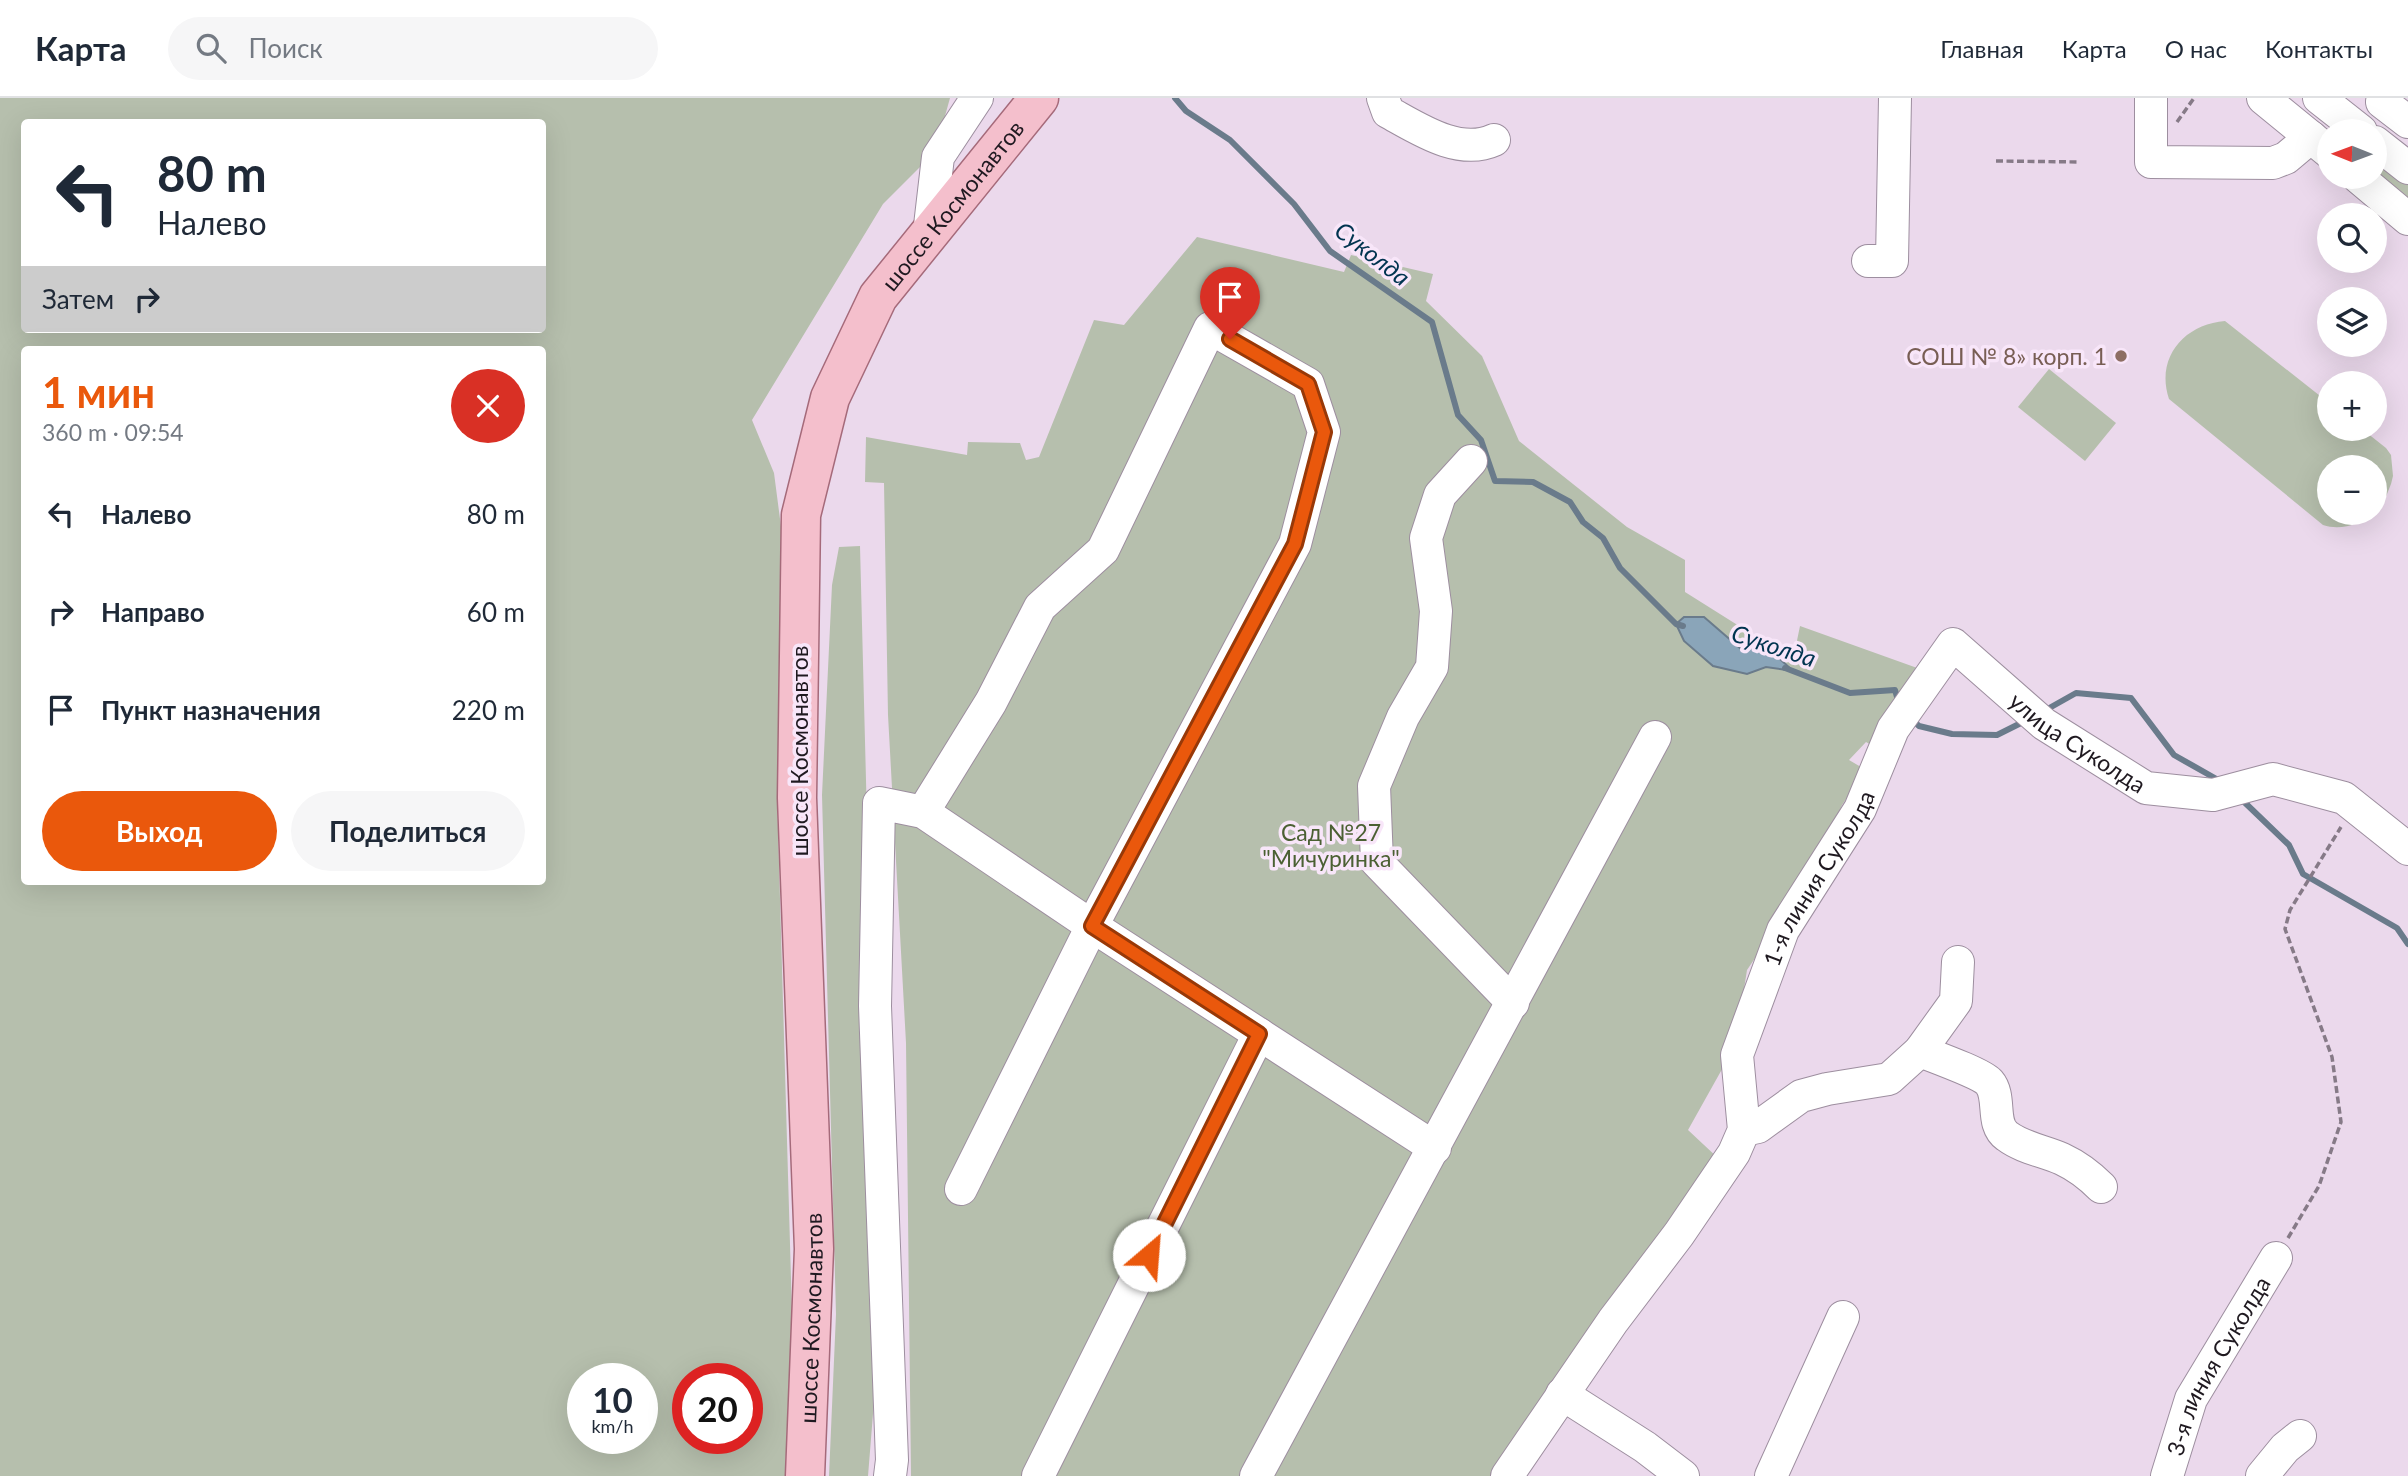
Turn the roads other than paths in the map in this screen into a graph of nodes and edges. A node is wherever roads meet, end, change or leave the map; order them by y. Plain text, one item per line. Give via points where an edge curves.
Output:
1 (977, 98) edge
2 (1039, 98) edge
3 (1383, 98) edge
4 (1895, 98) edge
5 (2151, 98) edge
6 (2263, 98) edge
7 (2319, 98) edge
8 (2385, 98) edge
9 (2346, 119) edge
10 (2408, 122) edge
11 (1494, 140) dead end
12 (2317, 142) edge
13 (2317, 150) edge
14 (2372, 189) edge
15 (2408, 219) edge
16 (929, 234) junction
17 (1893, 261) dead end
18 (1471, 461) dead end
19 (1953, 644) joint
20 (1655, 737) dead end
21 (923, 812) junction
22 (2408, 849) edge
23 (1092, 926) junction
24 (1958, 962) dead end
25 (1513, 1003) junction
26 (1259, 1034) junction
27 (1920, 1051) junction
28 (1744, 1130) junction
29 (1435, 1148) junction
30 (2101, 1187) dead end
31 (961, 1189) dead end
32 (2276, 1258) road end
33 (1843, 1317) dead end
34 (1562, 1394) junction
35 (2300, 1436) dead end
36 (805, 1476) edge
37 (890, 1476) edge
38 (1038, 1476) edge
39 (1256, 1476) edge
40 (1507, 1476) edge
41 (1684, 1476) edge
42 (1771, 1476) edge
43 (2167, 1476) edge
44 (2262, 1476) edge

1 - 16 street via 939,157
2 - 16 main road, шоссе Космонавтов
3 - 11 street via 1388,112 1439,139 1481,146
4 - 17 street
5 - 13 street via 2151,162 2273,163
6 - 12 street
7 - 9 street
8 - 10 street via 2382,102
14 - 15 street
16 - 36 main road, шоссе Космонавтов via 878,296 830,398 801,515 797,798 814,1249
18 - 25 street via 1440,495 1426,538 1436,611 1432,667 1403,717 1374,786 1377,862
19 - 22 street, улица Суколда via 2044,724 2146,789 2213,795 2273,779 2344,798
19 - 28 street, 1-я линия Суколда via 1893,729 1860,808 1783,930 1737,1055
20 - 25 street
21 - 23 street
21 - 23 street via 1041,607 1103,550 1210,328 1308,384 1324,432 1295,544
21 - 37 street via 879,803 875,1006
23 - 26 street
23 - 31 street
24 - 27 street via 1956,1001
25 - 29 street
26 - 29 street
26 - 38 street
27 - 28 street via 1889,1079 1801,1096 1758,1127
27 - 30 street via 1987,1080 1994,1091 2002,1132 2062,1159
28 - 34 street via 1687,1223
29 - 39 street
32 - 43 street, 3-я линия Суколда via 2191,1399
33 - 42 street
34 - 40 street
34 - 41 street
35 - 44 street

